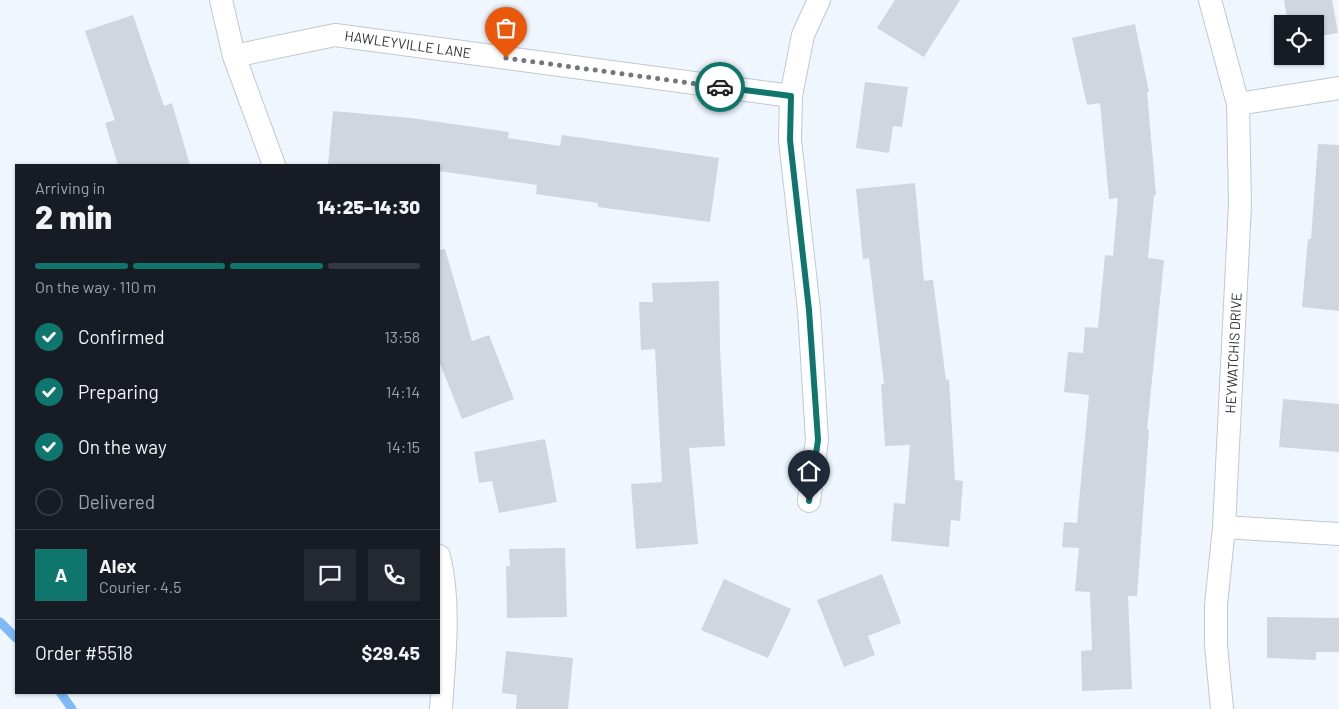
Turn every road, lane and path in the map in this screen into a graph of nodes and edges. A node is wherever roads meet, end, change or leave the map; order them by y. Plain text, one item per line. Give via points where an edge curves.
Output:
1 (221, 0) edge
2 (819, 0) edge
3 (1210, 0) edge
4 (234, 56) junction
5 (1339, 88) edge
6 (791, 96) junction
7 (1238, 104) junction
8 (274, 164) edge
9 (809, 501) dead end
10 (1224, 527) junction
11 (1339, 534) edge
12 (440, 560) edge
13 (441, 709) edge
14 (1222, 709) edge

1 - 4 street
2 - 6 street via 803,36
3 - 7 street, HEYWATCHIS DRIVE
4 - 6 street, HAWLEYVILLE LANE via 335,35
4 - 8 street
5 - 7 street
6 - 9 street via 790,140 809,310 818,440
7 - 10 street, HEYWATCHIS DRIVE via 1240,204
10 - 11 street
10 - 14 street, HEYWATCHIS DRIVE via 1216,605
12 - 13 street via 444,576 445,635

